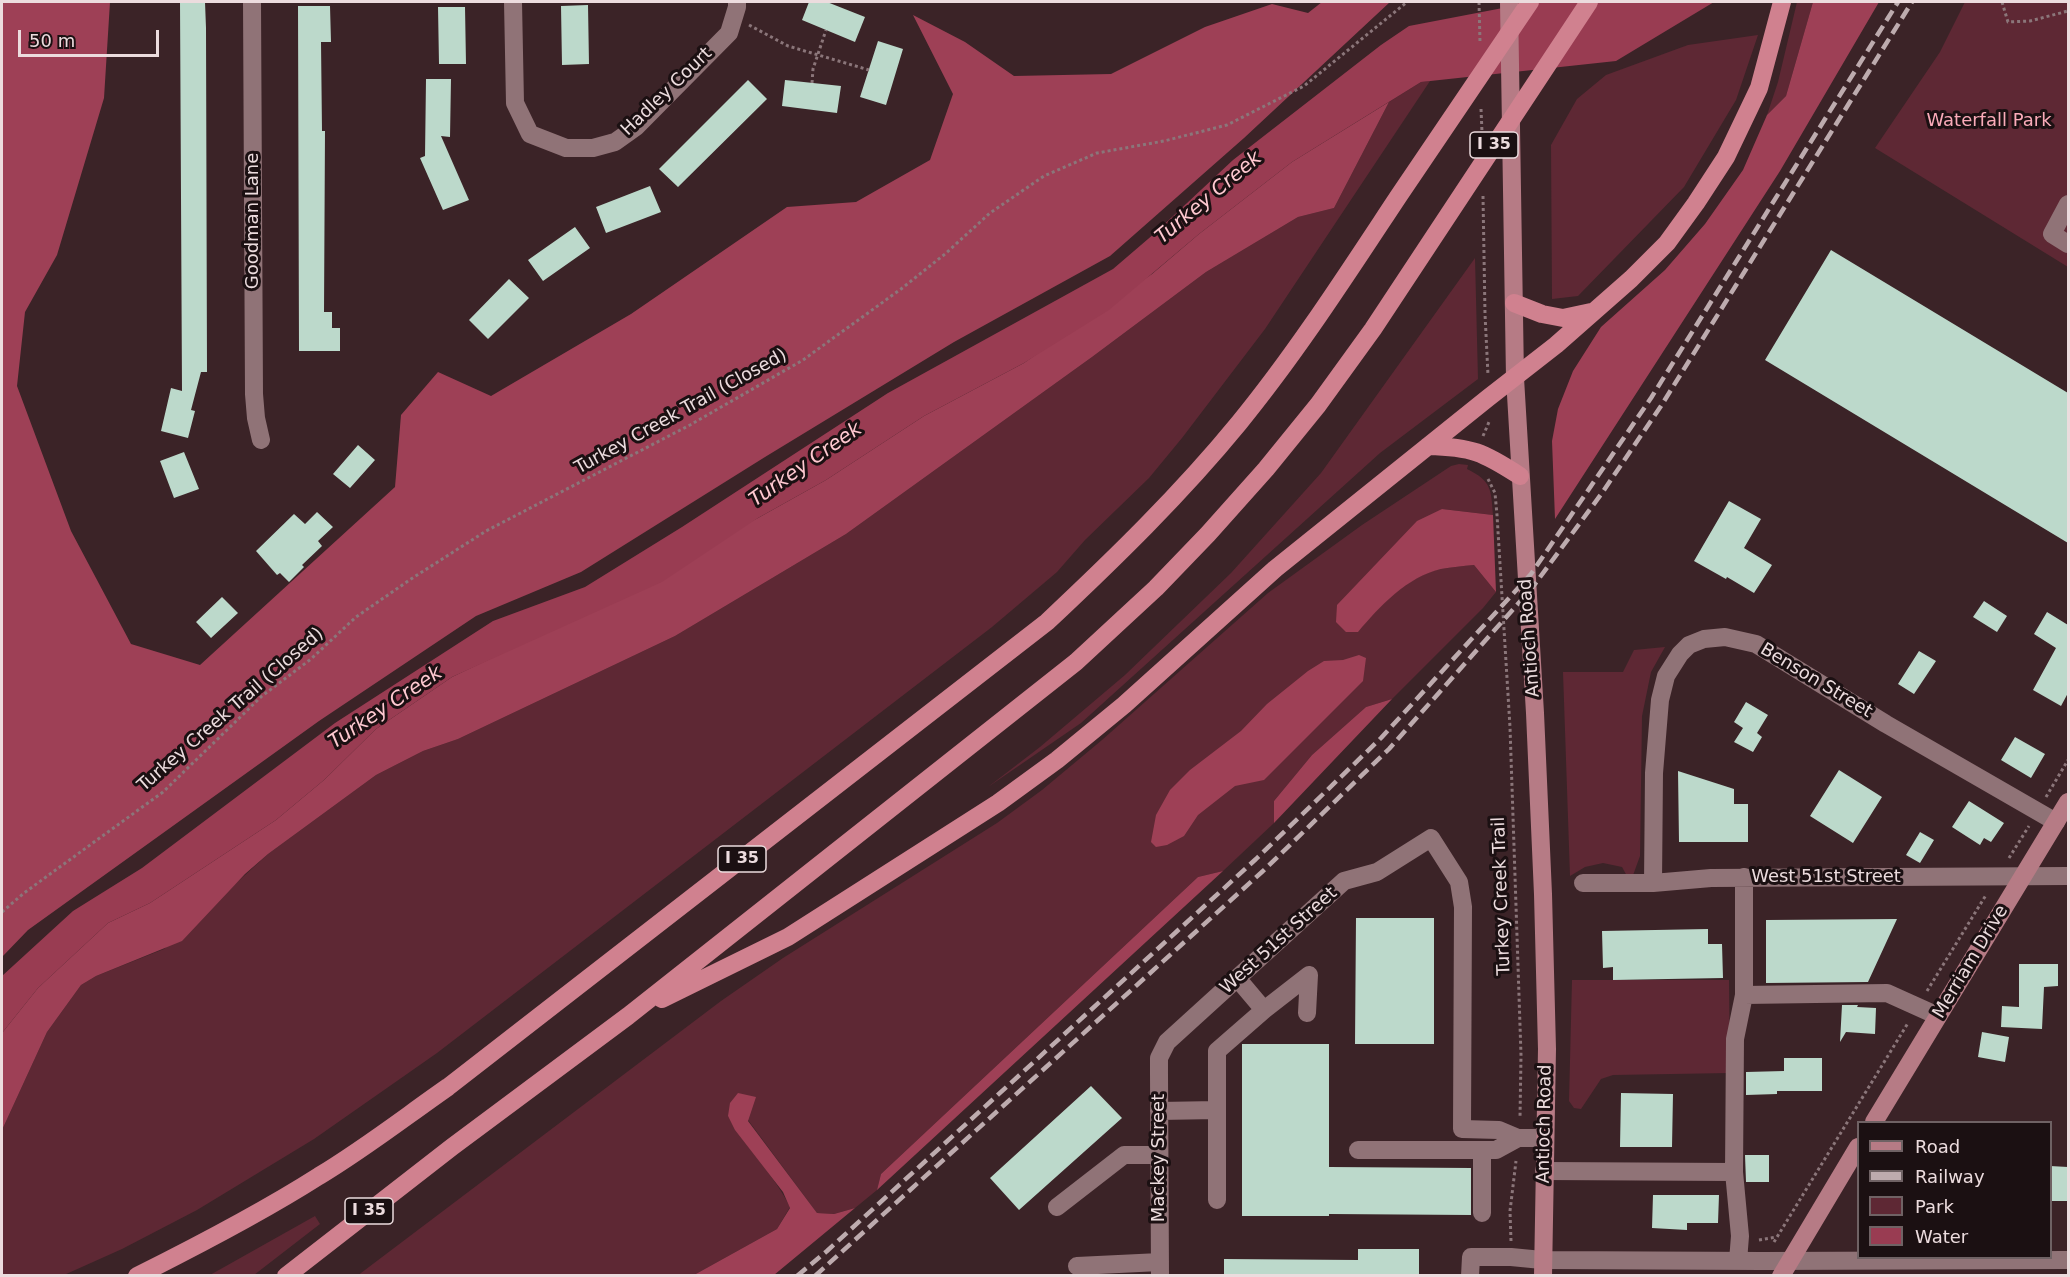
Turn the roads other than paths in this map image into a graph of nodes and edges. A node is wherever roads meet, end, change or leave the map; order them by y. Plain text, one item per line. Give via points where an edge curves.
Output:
1 (252, 2) edge
2 (513, 2) edge
3 (1509, 2) edge
4 (1530, 2) edge
5 (1589, 2) edge
6 (1782, 2) edge
7 (735, 10) edge
8 (2068, 204) edge
9 (2068, 244) edge
10 (1514, 297) junction
11 (1593, 311) junction
12 (1515, 378) junction
13 (261, 440) dead end
14 (1428, 446) junction
15 (1520, 480) junction
16 (2068, 802) edge
17 (2056, 822) junction
18 (2023, 876) junction
19 (2068, 876) edge
20 (1744, 877) junction
21 (1583, 883) dead end
22 (1653, 883) junction
23 (1237, 978) junction
24 (1744, 995) junction
25 (1264, 1010) junction
26 (1307, 1013) dead end
27 (628, 1016) junction
28 (1938, 1016) junction
29 (1167, 1042) joint
30 (1217, 1110) junction
31 (1159, 1112) junction
32 (1875, 1121) edge
33 (1518, 1138) junction
34 (1545, 1138) junction
35 (1857, 1149) edge
36 (1358, 1150) dead end
37 (1482, 1150) junction
38 (1160, 1155) junction
39 (1544, 1171) junction
40 (1734, 1172) junction
41 (1217, 1200) dead end
42 (1057, 1207) dead end
43 (1482, 1213) dead end
44 (2068, 1260) edge
45 (1738, 1261) junction
46 (1077, 1266) dead end
47 (1542, 1268) edge
48 (1785, 1268) edge
49 (1160, 1269) edge
50 (137, 1275) edge
51 (286, 1275) edge
52 (1470, 1275) edge

1 - 13 street, Goodman Lane via 254,394
2 - 7 street, Hadley Court via 515,103 530,134 566,148 593,148 615,142 636,127 729,33
3 - 10 main road, Antioch Road
4 - 50 highway, I 35 via 1284,365 1171,502 1047,622 379,1137 319,1177
5 - 27 highway, I 35 via 1373,329 1266,470 1208,534 1076,662
6 - 11 highway via 1759,88 1726,158 1667,243
8 - 9 street via 2052,234
10 - 11 highway via 1542,314 1563,318
10 - 12 main road, Antioch Road
11 - 12 highway
12 - 14 highway
12 - 15 main road, Antioch Road
14 - 15 highway via 1477,451
14 - 27 highway via 1275,570 1115,712 998,803 788,937
15 - 34 main road, Antioch Road via 1543,894
16 - 17 main road, Merriam Drive
17 - 18 main road, Merriam Drive
17 - 22 street, Benson Street via 1756,644 1725,637 1704,639 1680,654 1666,676 1660,700 1654,773
18 - 19 street, West 51st Street
18 - 20 street, West 51st Street
18 - 28 main road, Merriam Drive
20 - 22 street, West 51st Street
20 - 24 street
21 - 22 street, West 51st Street
23 - 25 street
23 - 29 street, West 51st Street
23 - 33 street, West 51st Street via 1344,881 1377,872 1431,838 1459,882 1463,907 1462,1129 1499,1130
24 - 28 street via 1887,993
24 - 40 street via 1735,1040
25 - 26 street via 1309,975
25 - 30 street via 1217,1051
27 - 51 highway, I 35
28 - 32 main road, Merriam Drive
29 - 31 street, Mackey Street via 1160,1058
30 - 31 street
30 - 41 street
31 - 38 street, Mackey Street
33 - 34 street
33 - 37 street via 1496,1150
34 - 39 main road, Antioch Road
35 - 48 main road
36 - 37 street
37 - 43 street
38 - 42 street via 1124,1155
38 - 49 street, Mackey Street
39 - 40 street
39 - 47 main road, Antioch Road
40 - 45 street via 1740,1236
44 - 48 street
45 - 47 street
45 - 48 street
46 - 49 street
47 - 52 street via 1511,1257 1471,1257

